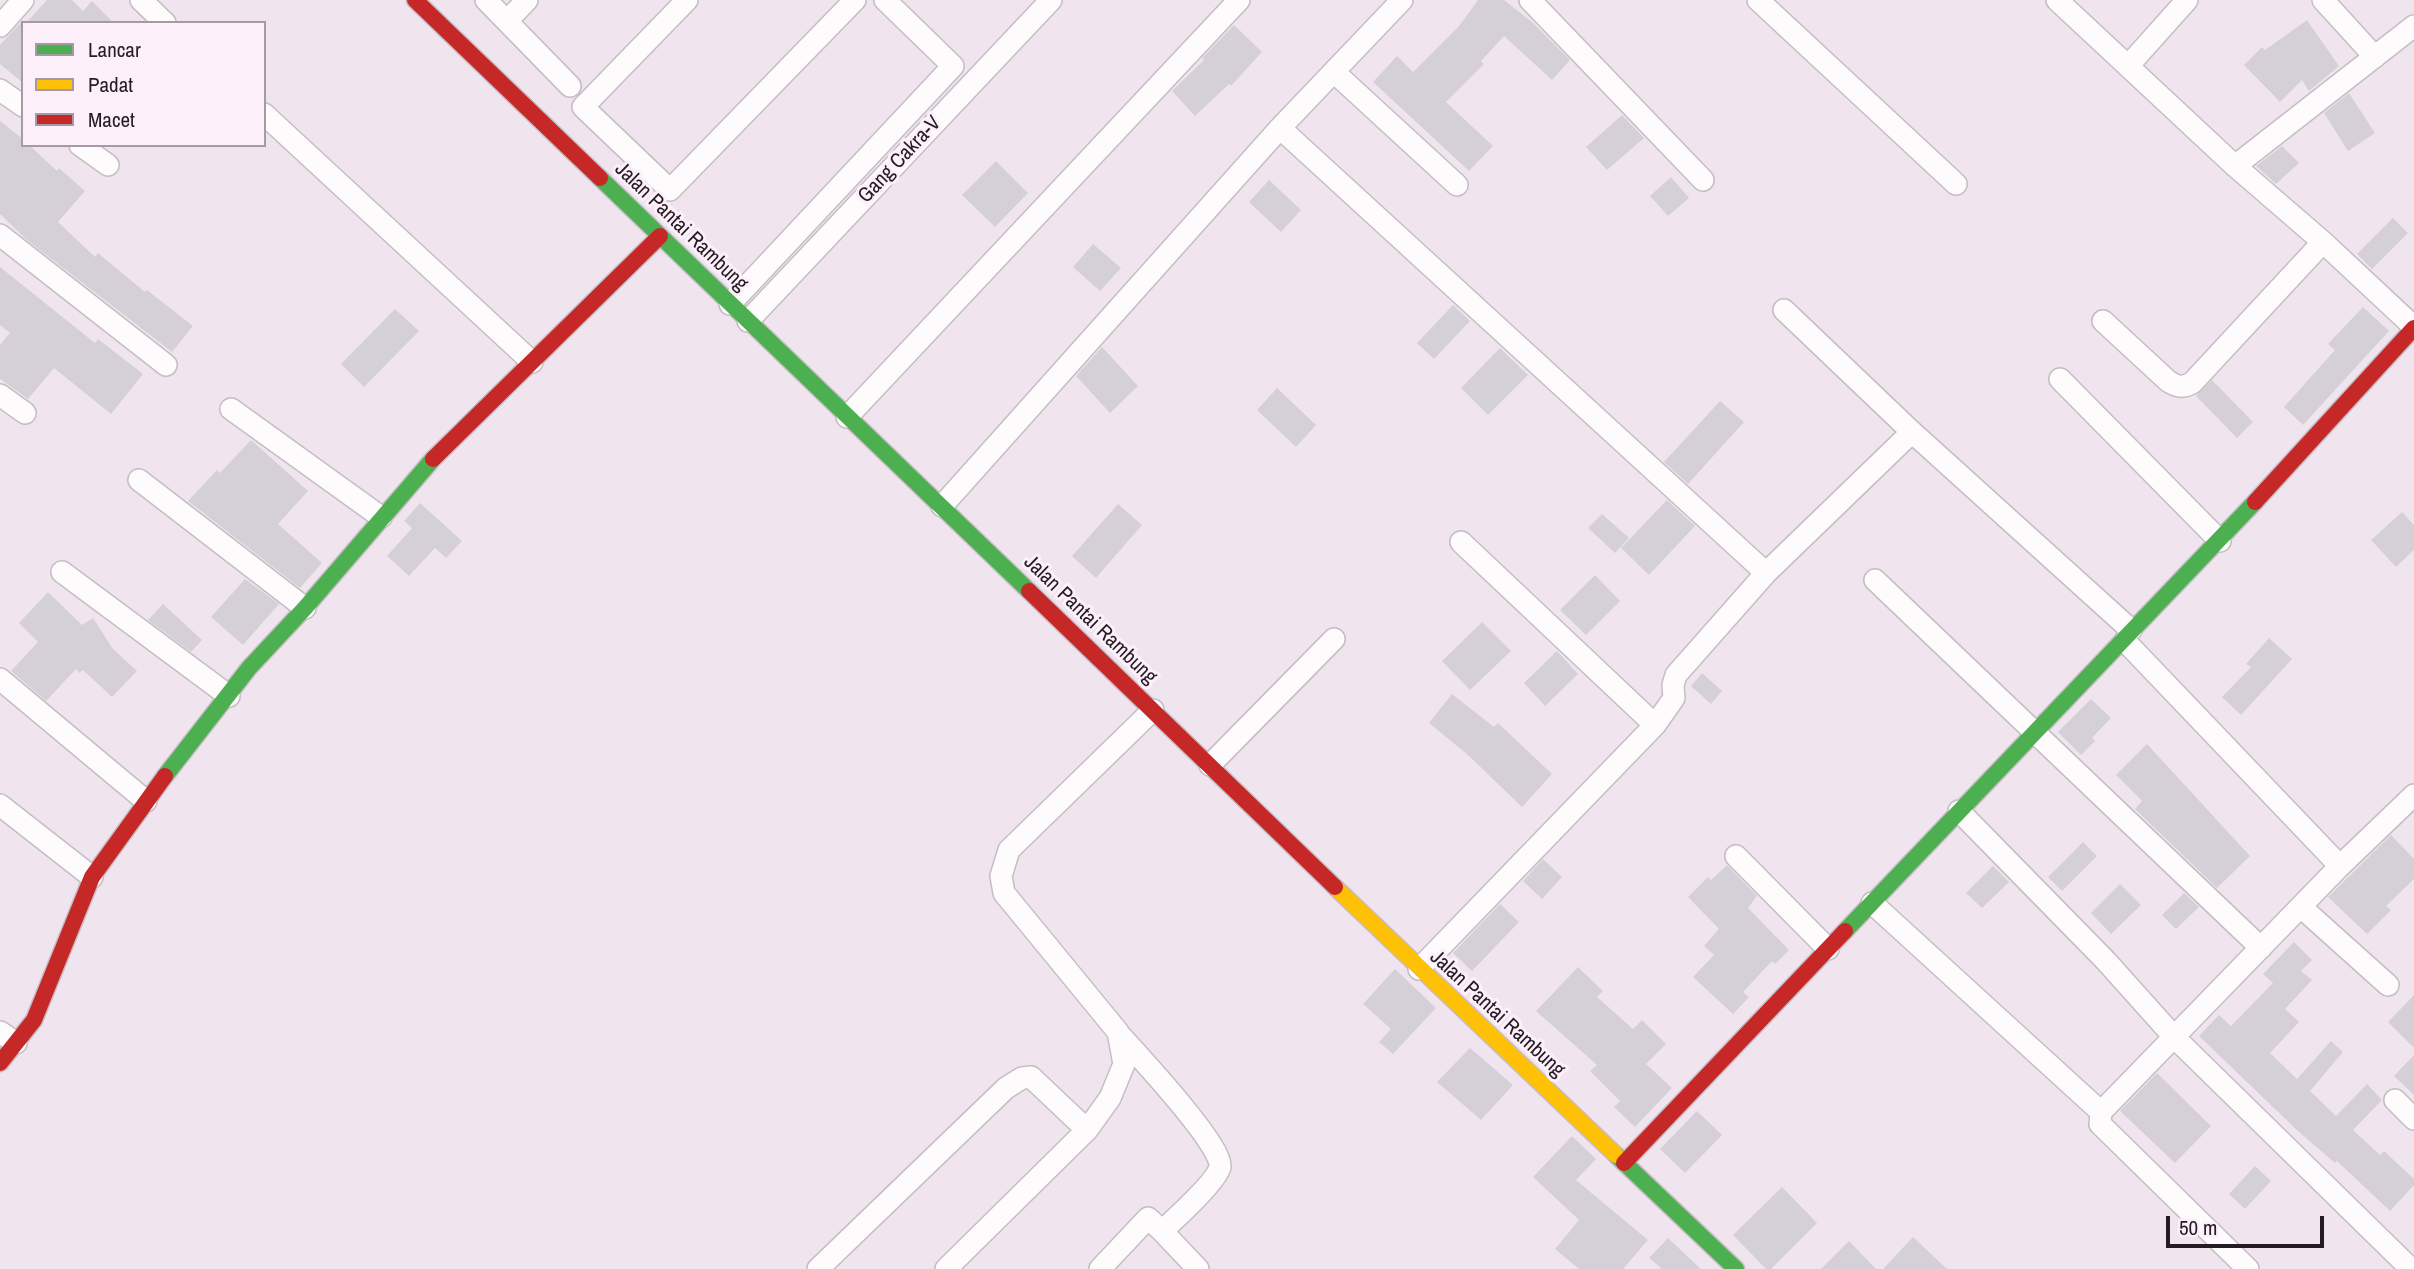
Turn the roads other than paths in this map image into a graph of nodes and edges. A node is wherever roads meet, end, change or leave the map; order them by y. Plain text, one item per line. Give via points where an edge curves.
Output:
1 (23, 0) edge
2 (141, 0) edge
3 (415, 0) edge
4 (486, 0) edge
5 (527, 0) edge
6 (687, 0) edge
7 (855, 0) edge
8 (885, 0) edge
9 (1051, 0) edge
10 (1238, 0) edge
11 (1402, 0) edge
12 (1530, 0) edge
13 (1758, 0) edge
14 (2057, 0) edge
15 (2187, 0) edge
16 (2323, 0) edge
17 (164, 21) edge
18 (507, 21) junction
19 (0, 26) edge
20 (2414, 26) edge
21 (2375, 57) junction
22 (2128, 66) junction
23 (1334, 72) junction
24 (570, 86) dead end
25 (0, 90) edge
26 (21, 105) edge
27 (266, 116) edge
28 (1280, 128) junction
29 (83, 147) edge
30 (107, 165) dead end
31 (2235, 166) junction
32 (1703, 180) dead end
33 (1956, 184) dead end
34 (1457, 186) dead end
35 (0, 235) edge
36 (660, 236) junction
37 (2323, 242) junction
38 (730, 304) junction
39 (1784, 310) dead end
40 (2103, 320) dead end
41 (748, 321) junction
42 (2414, 328) edge
43 (532, 362) junction
44 (166, 365) dead end
45 (2060, 379) dead end
46 (0, 395) edge
47 (231, 409) dead end
48 (25, 413) dead end
49 (847, 417) junction
50 (1912, 432) junction
51 (139, 480) dead end
52 (942, 506) junction
53 (381, 517) junction
54 (1461, 541) dead end
55 (2220, 541) junction
56 (62, 572) dead end
57 (1766, 573) junction
58 (1875, 580) dead end
59 (305, 608) junction
60 (2128, 636) junction
61 (1334, 639) dead end
62 (0, 679) edge
63 (229, 696) junction
64 (1153, 709) junction
65 (1655, 725) junction
66 (2035, 732) junction
67 (1210, 765) junction
68 (2414, 795) edge
69 (146, 800) junction
70 (0, 805) edge
71 (1959, 811) junction
72 (1736, 856) dead end
73 (2340, 866) junction
74 (92, 877) junction
75 (1872, 903) junction
76 (2301, 907) junction
77 (2261, 947) junction
78 (1828, 949) junction
79 (1419, 969) junction
80 (2388, 985) dead end
81 (1118, 1032) junction
82 (8, 1037) edge
83 (2175, 1038) junction
84 (0, 1063) edge
85 (2395, 1100) dead end
86 (2101, 1112) junction
87 (2414, 1119) edge
88 (1087, 1130) junction
89 (1624, 1163) junction
90 (1162, 1231) junction
91 (818, 1269) edge
92 (946, 1269) edge
93 (1100, 1269) edge
94 (1198, 1269) edge
95 (1736, 1269) edge
96 (2248, 1269) edge
97 (2411, 1269) edge

1 - 19 street
2 - 17 street
3 - 36 street, Jalan Pantai Rambung
4 - 18 street
5 - 18 street
6 - 7 street via 583,107 670,190
8 - 38 street via 953,66
9 - 41 street, Gang Cakra-V
10 - 49 street
11 - 23 street
12 - 32 street
13 - 33 street
14 - 22 street
15 - 22 street
16 - 21 street
18 - 24 street
20 - 21 street
21 - 31 street
22 - 31 street
23 - 28 street
23 - 34 street
25 - 26 street
27 - 43 street
28 - 52 street
28 - 57 street
29 - 30 street
31 - 37 street
35 - 44 street
36 - 38 street, Jalan Pantai Rambung
36 - 43 street
37 - 40 street via 2185,387 2168,381
37 - 42 street
38 - 41 street, Jalan Pantai Rambung
39 - 50 street
41 - 49 street, Jalan Pantai Rambung
42 - 55 street
43 - 53 street
45 - 55 street
46 - 48 street
47 - 53 street
49 - 52 street, Jalan Pantai Rambung
50 - 57 street
50 - 60 street
51 - 59 street
52 - 64 street, Jalan Pantai Rambung
53 - 59 street
54 - 65 street
55 - 60 street
56 - 63 street
57 - 65 street via 1676,675 1674,698
58 - 66 street
59 - 63 street
60 - 66 street
60 - 73 street
61 - 67 street
62 - 69 street
63 - 69 street
64 - 67 street, Jalan Pantai Rambung
64 - 81 street via 1009,850 1000,876 1004,893
65 - 79 street
66 - 71 street
66 - 77 street
67 - 79 street, Jalan Pantai Rambung
68 - 73 street
69 - 74 street
70 - 74 street
71 - 75 street
71 - 83 street
72 - 78 street
73 - 76 street
74 - 82 street via 34,1020
75 - 78 street
75 - 86 street
76 - 77 street
76 - 80 street
77 - 83 street
78 - 89 street
79 - 89 street, Jalan Pantai Rambung
81 - 88 street via 1124,1064 1110,1098
81 - 90 street via 1221,1159 1210,1182
82 - 84 street
83 - 86 street
83 - 97 street
85 - 87 street
86 - 96 street via 2100,1124
88 - 91 street via 1031,1077 1022,1078 1006,1088
88 - 92 street
89 - 95 street, Jalan Pantai Rambung
90 - 93 street via 1148,1218
90 - 94 street

